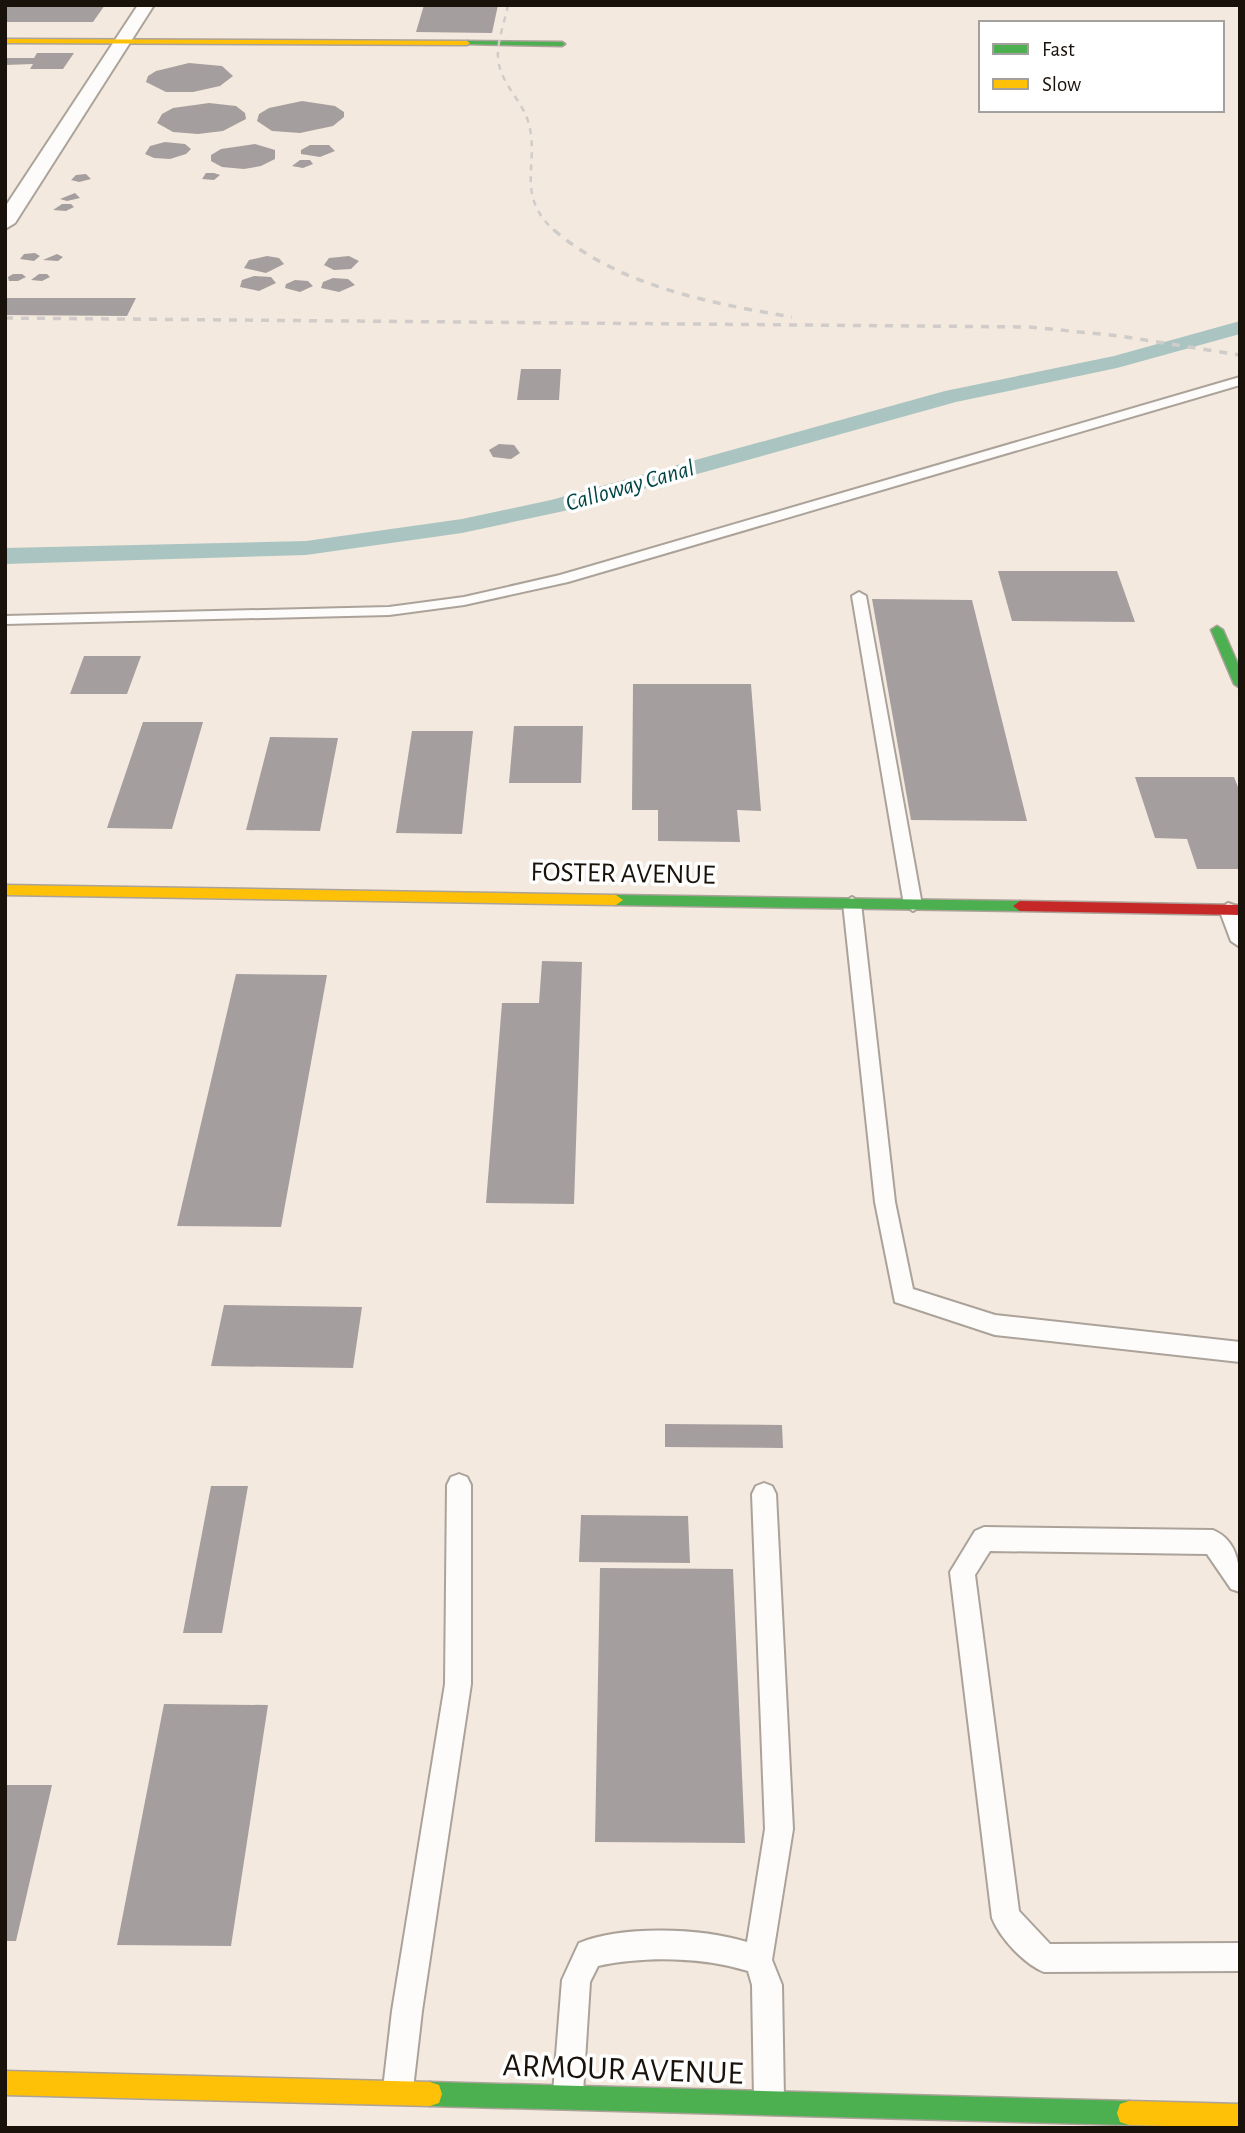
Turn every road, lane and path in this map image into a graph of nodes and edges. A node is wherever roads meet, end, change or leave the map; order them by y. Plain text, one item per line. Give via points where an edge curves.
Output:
1 (146, 5) edge
2 (5, 41) edge
3 (122, 41) junction
4 (562, 44) dead end
5 (5, 223) edge
6 (1240, 381) edge
7 (859, 596) dead end
8 (5, 620) edge
9 (1217, 630) dead end
10 (1240, 684) edge
11 (5, 890) edge
12 (852, 904) junction
13 (913, 905) junction
14 (1234, 910) edge
15 (1240, 941) edge
16 (1240, 1352) edge
17 (459, 1485) dead end
18 (764, 1494) dead end
19 (1240, 1580) edge
20 (1240, 1957) edge
21 (758, 1960) junction
22 (5, 2082) edge
23 (398, 2093) junction
24 (568, 2098) junction
25 (769, 2104) junction
26 (1240, 2116) edge

1 - 3 street
2 - 3 street
3 - 4 street
3 - 5 street
6 - 8 lane via 563,579 464,601 389,611
7 - 13 lane
9 - 10 street
11 - 12 street, FOSTER AVENUE
12 - 13 street, FOSTER AVENUE
12 - 16 lane via 885,1202 903,1295 995,1325
13 - 14 street, FOSTER AVENUE
14 - 15 lane
17 - 23 lane via 458,1684
18 - 21 lane via 779,1829
19 - 20 lane via 1213,1542 984,1539 962,1572 1006,1918 1044,1958
21 - 24 lane via 735,1951 614,1947 589,1954 576,1980
21 - 25 lane via 768,1985
22 - 23 street, ARMOUR AVENUE
23 - 24 street, ARMOUR AVENUE
24 - 25 street, ARMOUR AVENUE
25 - 26 street, ARMOUR AVENUE

